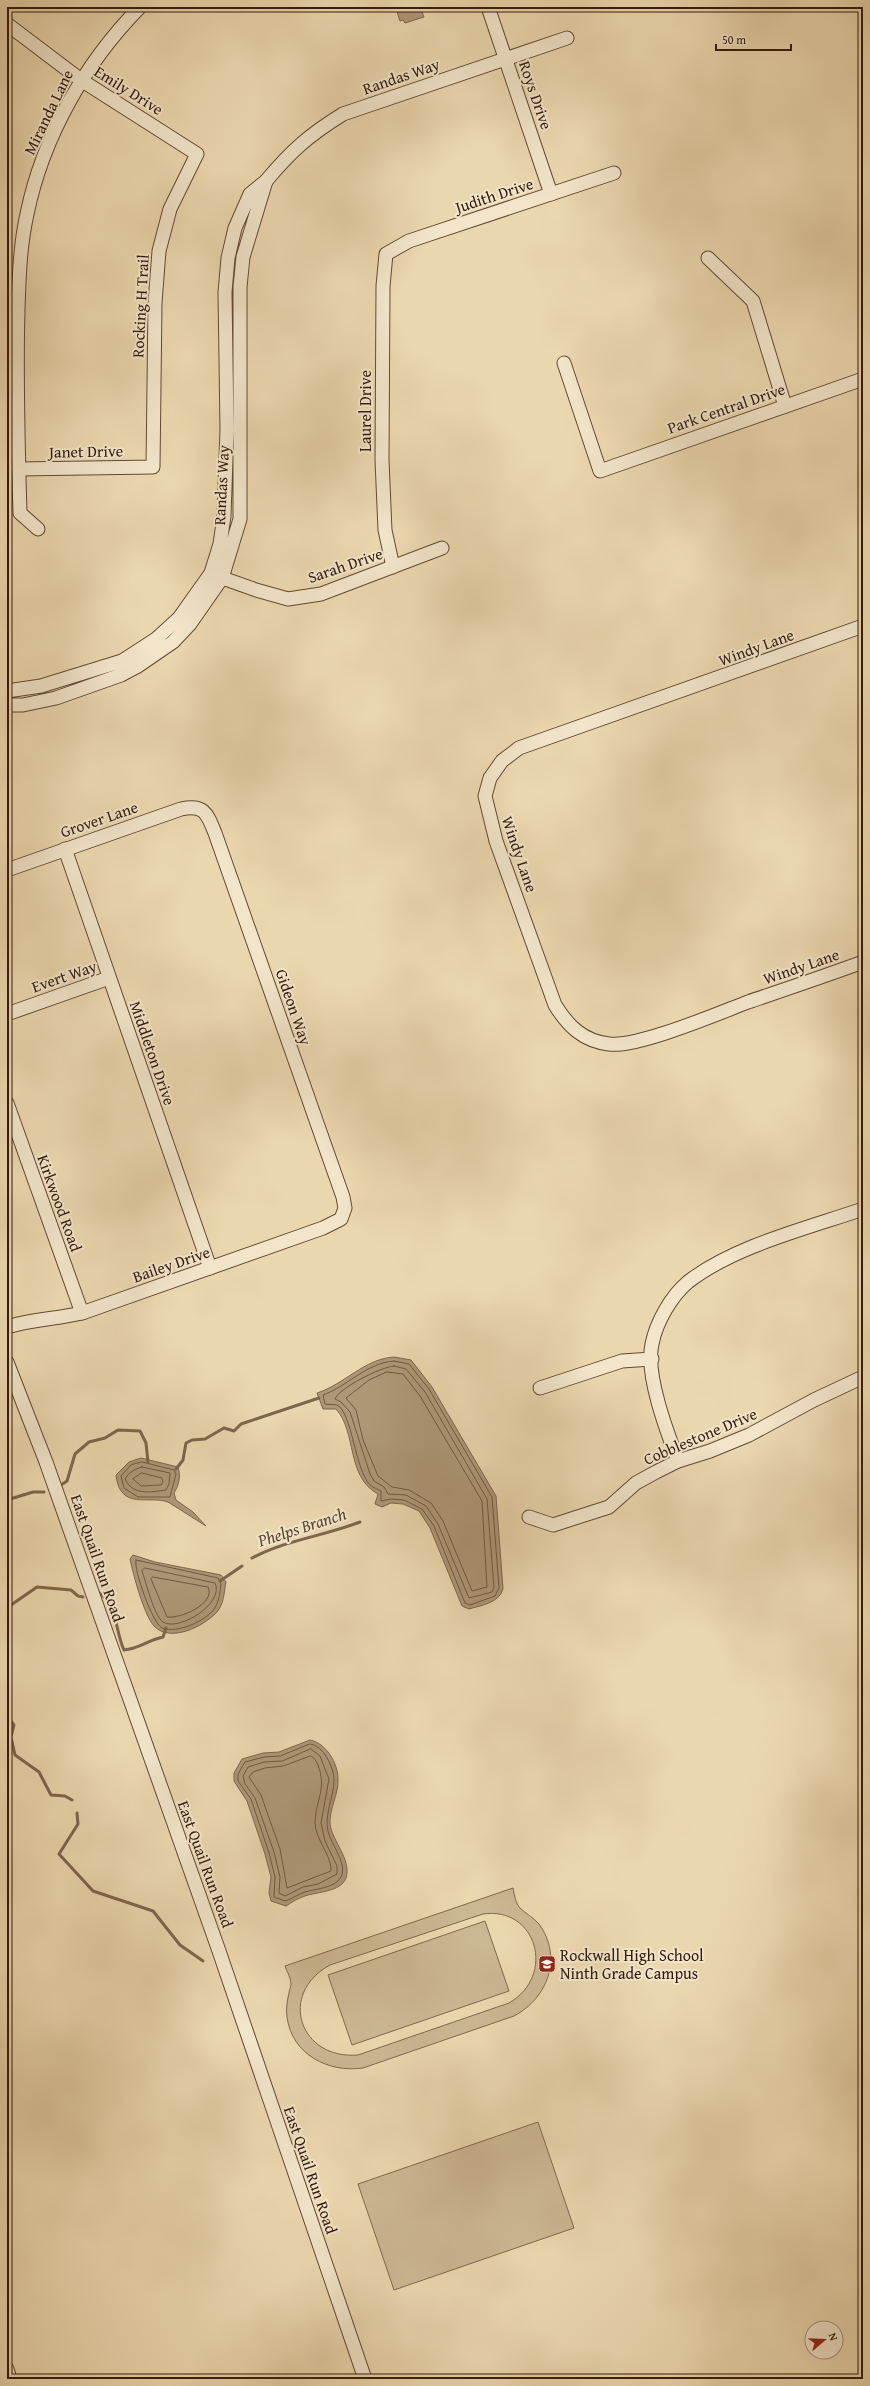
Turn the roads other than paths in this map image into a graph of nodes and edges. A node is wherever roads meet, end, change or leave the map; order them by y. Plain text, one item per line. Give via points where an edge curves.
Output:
1 (140, 7) edge
2 (488, 7) edge
3 (7, 24) edge
4 (567, 38) dead end
5 (506, 58) junction
6 (81, 80) junction
7 (197, 154) joint
8 (614, 173) dead end
9 (552, 194) junction
10 (386, 254) joint
11 (708, 258) dead end
12 (564, 363) dead end
13 (863, 379) edge
14 (785, 406) junction
15 (154, 467) joint
16 (19, 469) junction
17 (38, 529) dead end
18 (442, 548) dead end
19 (394, 567) junction
20 (216, 576) junction
21 (863, 626) edge
22 (7, 691) edge
23 (7, 706) edge
24 (202, 809) joint
25 (64, 849) junction
26 (7, 870) edge
27 (863, 962) edge
28 (109, 978) junction
29 (7, 1014) edge
30 (7, 1103) edge
31 (863, 1209) edge
32 (341, 1219) joint
33 (210, 1268) junction
34 (82, 1313) junction
35 (7, 1327) edge
36 (652, 1359) junction
37 (7, 1362) edge
38 (863, 1378) edge
39 (540, 1388) dead end
40 (678, 1461) junction
41 (529, 1517) dead end
42 (7, 2369) edge
43 (10, 2379) edge
44 (365, 2379) edge

1 - 6 street, Miranda Lane via 122,25
2 - 5 street, Roys Drive
3 - 6 street, Emily Drive
4 - 5 street, Randas Way
5 - 9 street, Roys Drive
5 - 20 street, Randas Way via 343,114 313,133 290,152 266,181 243,257 240,287 240,518
6 - 7 street, Emily Drive
6 - 16 street, Miranda Lane via 59,121 27,214 20,269 17,339
7 - 15 street, Rocking H Trail via 170,209 159,251 155,303
8 - 9 street, Judith Drive
9 - 10 street, Judith Drive via 409,241
10 - 19 street, Laurel Drive via 383,286 382,460 385,530
11 - 14 street via 753,301
12 - 14 street, Park Central Drive via 600,471
13 - 14 street, Park Central Drive
15 - 16 street, Janet Drive
16 - 17 street, Miranda Lane via 20,513
18 - 19 street, Sarah Drive
19 - 20 street, Sarah Drive via 320,594 288,599
20 - 22 street, Randas Way via 156,640 122,661 42,686
20 - 23 street, Randas Way via 190,624 173,642 138,666 121,675 56,698
21 - 27 street, Windy Lane via 519,748 502,761 490,778 485,796 496,841 555,1006 565,1022 591,1040 611,1045 684,1026
24 - 25 street, Grover Lane via 193,806 181,809
24 - 32 street, Gideon Way via 210,819 343,1197 345,1208
25 - 26 street, Grover Lane
25 - 28 street, Middleton Drive
28 - 29 street, Evert Way
28 - 33 street, Middleton Drive
30 - 34 street, Kirkwood Road
31 - 36 street via 736,1253 687,1283 662,1314 651,1345
32 - 33 street, Bailey Drive via 323,1228
33 - 34 street, Bailey Drive
34 - 35 street, Bailey Drive via 62,1318 27,1320
36 - 39 street via 622,1361
36 - 40 street via 662,1418
37 - 44 street, East Quail Run Road via 46,1462 219,1951
38 - 40 street, Cobblestone Drive via 814,1400 749,1435
40 - 41 street, Cobblestone Drive via 643,1479 609,1507 554,1525
42 - 43 street

